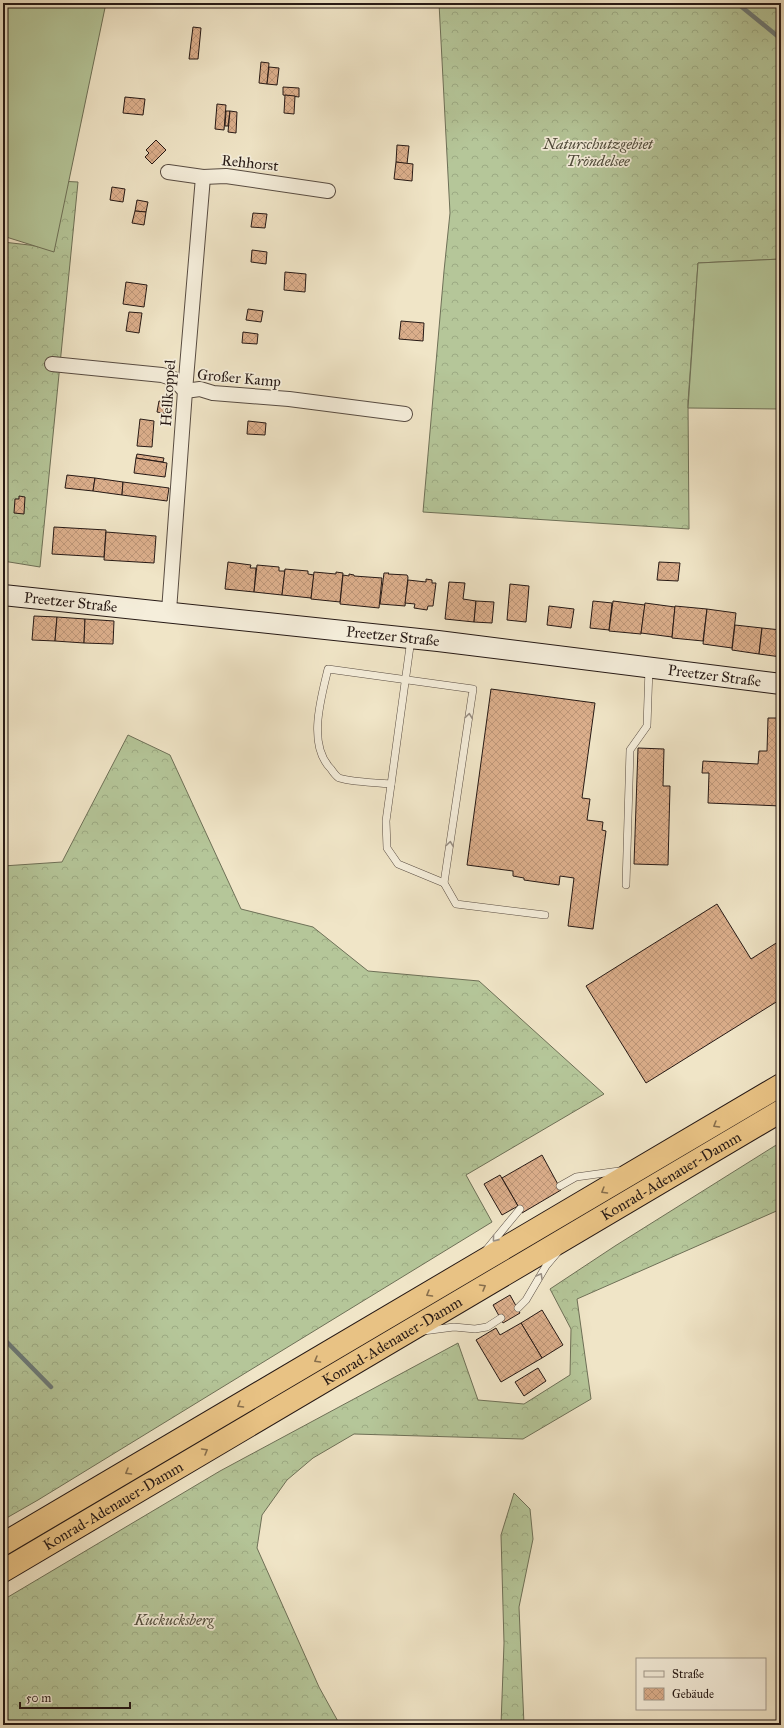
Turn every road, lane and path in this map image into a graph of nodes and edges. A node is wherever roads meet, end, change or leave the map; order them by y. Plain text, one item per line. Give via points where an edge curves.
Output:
1 (168, 172) dead end
2 (203, 177) junction
3 (328, 191) dead end
4 (52, 364) dead end
5 (185, 391) junction
6 (404, 414) dead end
7 (3, 594) edge
8 (169, 611) junction
9 (411, 638) junction
10 (649, 668) junction
11 (405, 680) junction
12 (781, 684) edge
13 (391, 784) junction
14 (444, 883) junction
15 (626, 885) dead end
16 (545, 915) dead end
17 (781, 1085) edge
18 (781, 1111) edge
19 (637, 1171) junction
20 (560, 1186) dead end
21 (520, 1209) dead end
22 (574, 1234) junction
23 (463, 1274) junction
24 (518, 1308) dead end
25 (501, 1318) dead end
26 (401, 1335) junction
27 (3, 1544) edge
28 (3, 1571) edge

1 - 2 street, Rehhorst
2 - 3 street, Rehhorst via 226,176
2 - 5 street, Hellkoppel
4 - 5 street, Großer Kamp via 162,376 174,379
5 - 6 street, Großer Kamp via 200,389 213,393 289,399
5 - 8 street, Hellkoppel
7 - 8 street, Preetzer Straße
8 - 9 street, Preetzer Straße
9 - 10 street, Preetzer Straße
9 - 11 lane
10 - 12 street, Preetzer Straße
10 - 15 lane via 647,726 630,750
11 - 13 lane
11 - 13 lane via 328,669 319,706 318,741 327,766 338,777
14 -> 11 lane via 473,689
13 - 14 lane via 386,821 386,848 398,864
14 - 16 lane via 456,904
17 -> 19 highway, Konrad-Adenauer-Damm
18 - 22 highway, Konrad-Adenauer-Damm
19 - 20 lane via 620,1170 576,1177
19 -> 23 highway, Konrad-Adenauer-Damm
21 -> 23 lane
24 -> 22 lane via 526,1300 546,1266
26 -> 22 highway, Konrad-Adenauer-Damm
23 -> 27 highway, Konrad-Adenauer-Damm
25 - 26 lane via 486,1327 475,1329 454,1327
28 -> 26 highway, Konrad-Adenauer-Damm

